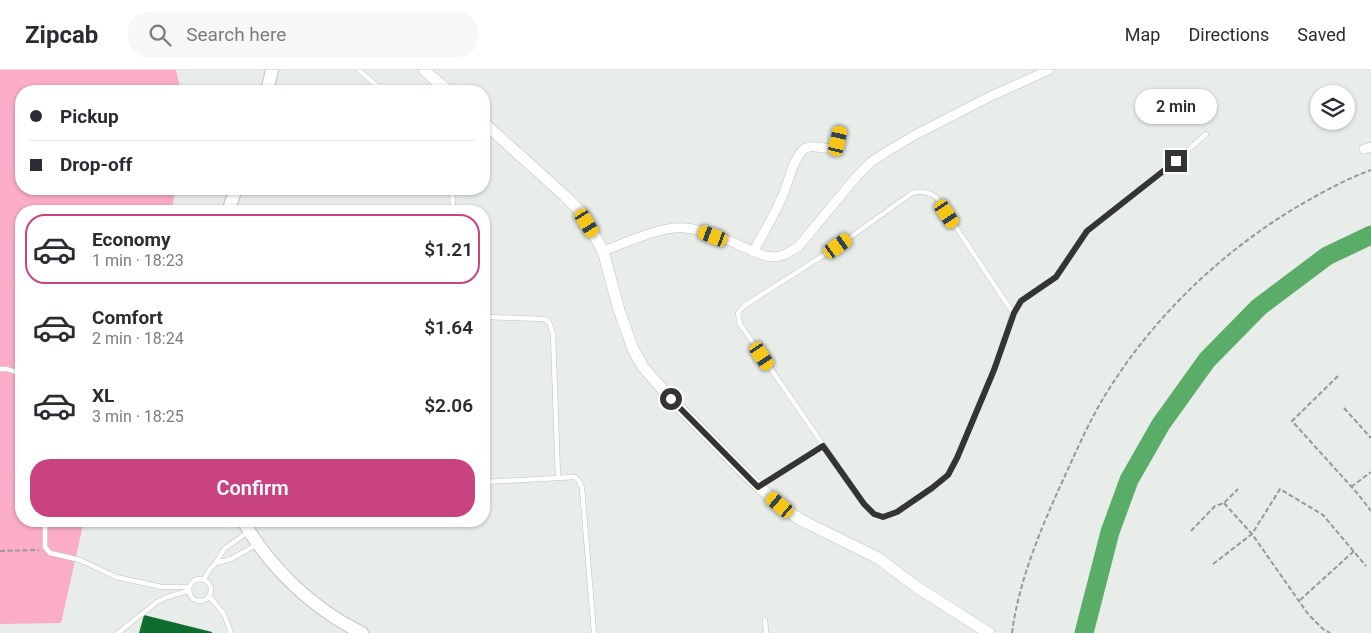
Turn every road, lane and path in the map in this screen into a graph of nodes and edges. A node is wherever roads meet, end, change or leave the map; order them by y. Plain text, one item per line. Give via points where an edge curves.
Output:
1 (272, 70) edge
2 (359, 70) edge
3 (424, 70) edge
4 (1049, 70) edge
5 (269, 85) edge
6 (376, 85) edge
7 (441, 85) edge
8 (490, 128) edge
9 (840, 130) dead end
10 (1206, 134) dead end
11 (1371, 170) edge
12 (603, 251) junction
13 (753, 252) junction
14 (1014, 313) junction
15 (490, 317) edge
16 (0, 369) edge
17 (15, 372) edge
18 (1338, 376) dead end
19 (1344, 408) dead end
20 (1371, 438) edge
21 (823, 446) junction
22 (1371, 472) edge
23 (558, 478) junction
24 (490, 482) edge
25 (758, 487) junction
26 (1351, 487) junction
27 (1238, 488) dead end
28 (1224, 503) junction
29 (1371, 511) edge
30 (46, 527) edge
31 (245, 527) edge
32 (247, 527) edge
33 (1191, 531) dead end
34 (1252, 534) junction
35 (258, 544) junction
36 (46, 550) junction
37 (0, 551) edge
38 (1354, 551) junction
39 (216, 563) junction
40 (1213, 564) dead end
41 (1366, 566) dead end
42 (204, 579) junction
43 (188, 589) junction
44 (209, 596) junction
45 (1299, 601) junction
46 (765, 620) dead end
47 (118, 633) edge
48 (231, 633) edge
49 (362, 633) edge
50 (594, 633) edge
51 (766, 633) edge
52 (989, 633) edge
53 (1012, 633) edge
54 (1330, 633) edge

1 - 5 main road
2 - 6 lane
3 - 7 street
4 - 13 street via 915,135 871,162 798,247 776,257
8 - 12 street via 582,213
9 - 13 street via 835,147 808,147 802,151 783,197
10 - 14 lane via 1087,231 1056,277 1021,301
11 - 53 path via 1351,177 1298,206 1246,241 1207,272 1139,347 1104,398 1046,517 1026,574
12 - 13 street via 645,236 683,228 699,230
12 - 25 street via 619,310 643,367
14 - 21 lane via 957,458 948,475 932,488 897,512 883,517 874,514
14 - 21 lane via 936,197 921,191 744,306 738,313 740,324
15 - 23 lane via 544,319 551,326
16 - 17 lane
18 - 26 path via 1292,421
19 - 20 path
21 - 25 lane
22 - 26 path
23 - 24 lane
23 - 50 lane via 575,477 582,488
25 - 52 street via 801,520 878,558
26 - 29 path
27 - 28 path
28 - 33 path via 1215,506
28 - 34 path
30 - 36 lane
31 - 39 lane via 224,549
32 - 35 main road
34 - 38 path via 1280,489 1323,515
34 - 40 path
34 - 45 path
35 - 39 lane via 231,559
35 - 49 main road via 301,592 326,612
36 - 37 path
36 - 43 lane via 80,560 116,577
38 - 41 path
38 - 45 path
39 - 42 lane
42 - 43 lane via 196,579
42 - 44 lane via 211,588
43 - 44 lane via 192,598 199,601
43 - 47 lane via 157,602
44 - 48 lane via 224,614
45 - 54 path via 1308,614
46 - 51 lane

